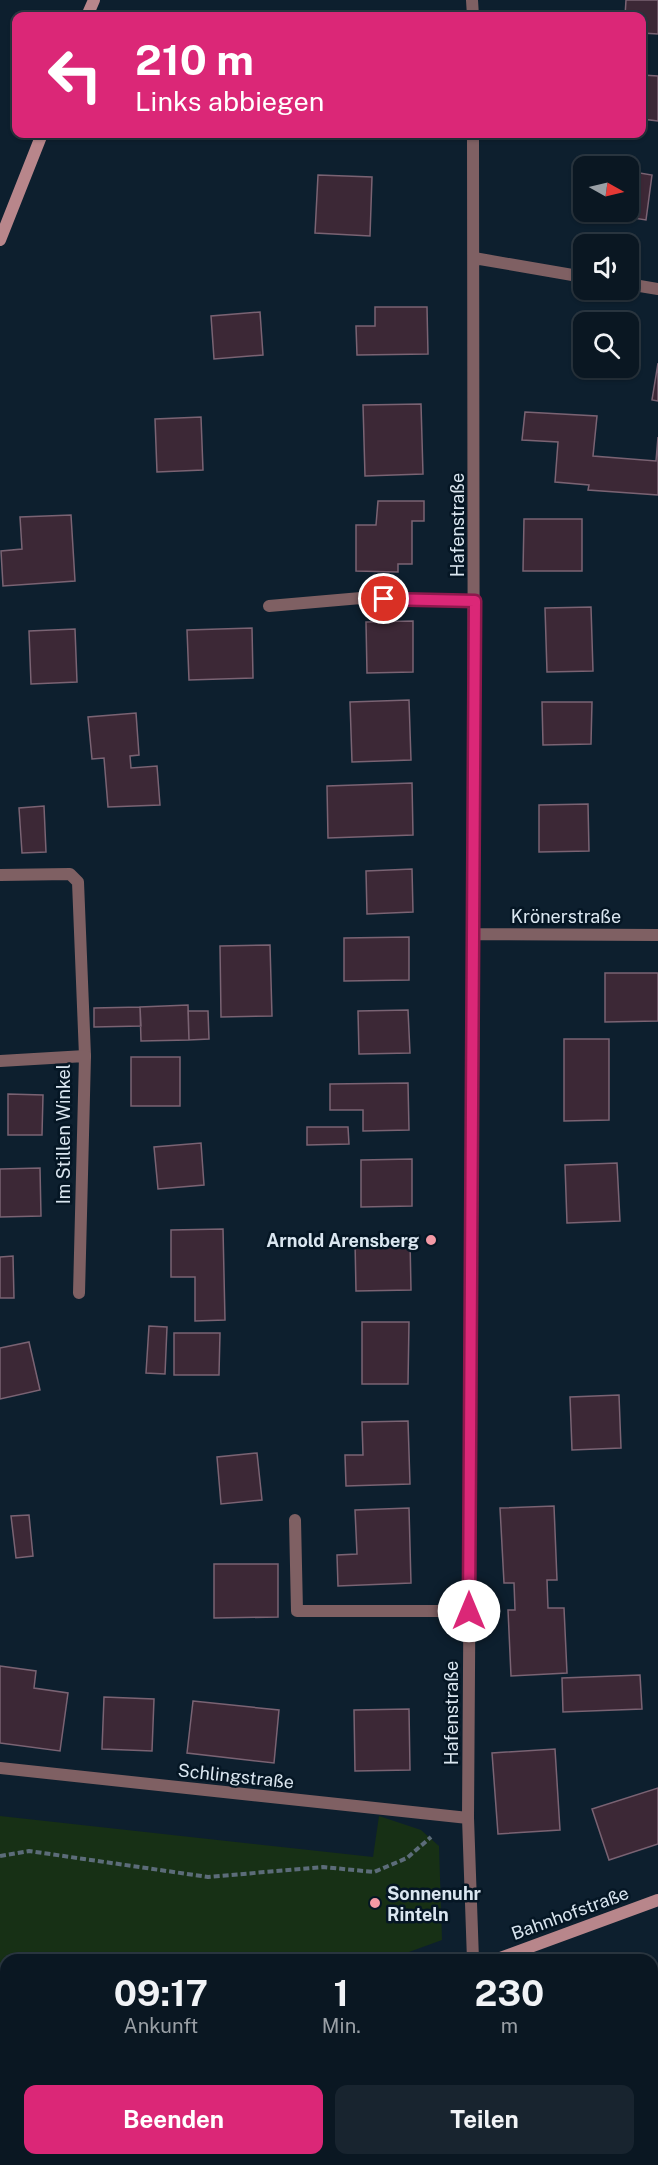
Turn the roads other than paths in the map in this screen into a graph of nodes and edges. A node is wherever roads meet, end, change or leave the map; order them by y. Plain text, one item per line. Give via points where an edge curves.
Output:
1 (40, 138) edge
2 (473, 138) edge
3 (0, 240) edge
4 (474, 258) junction
5 (573, 275) edge
6 (639, 286) edge
7 (658, 289) edge
8 (475, 601) junction
9 (269, 606) dead end
10 (0, 875) edge
11 (474, 934) junction
12 (658, 935) edge
13 (85, 1056) junction
14 (0, 1062) edge
15 (79, 1293) dead end
16 (295, 1520) dead end
17 (469, 1611) junction
18 (0, 1768) edge
19 (468, 1818) junction
20 (658, 1900) edge
21 (473, 1954) edge
22 (511, 1954) edge

1 - 3 main road
2 - 4 street, Hafenstraße
4 - 5 street
4 - 8 street, Hafenstraße
6 - 7 street
8 - 9 street via 361,598
8 - 11 street, Hafenstraße
10 - 13 street via 70,874 78,882
11 - 12 street, Krönerstraße
11 - 17 street, Hafenstraße
13 - 14 street, Im Stillen Winkel
13 - 15 street, Im Stillen Winkel
16 - 17 street via 297,1611
17 - 19 street, Hafenstraße
18 - 19 street, Schlingstraße
19 - 21 street, Hafenstraße
20 - 22 main road, Bahnhofstraße

